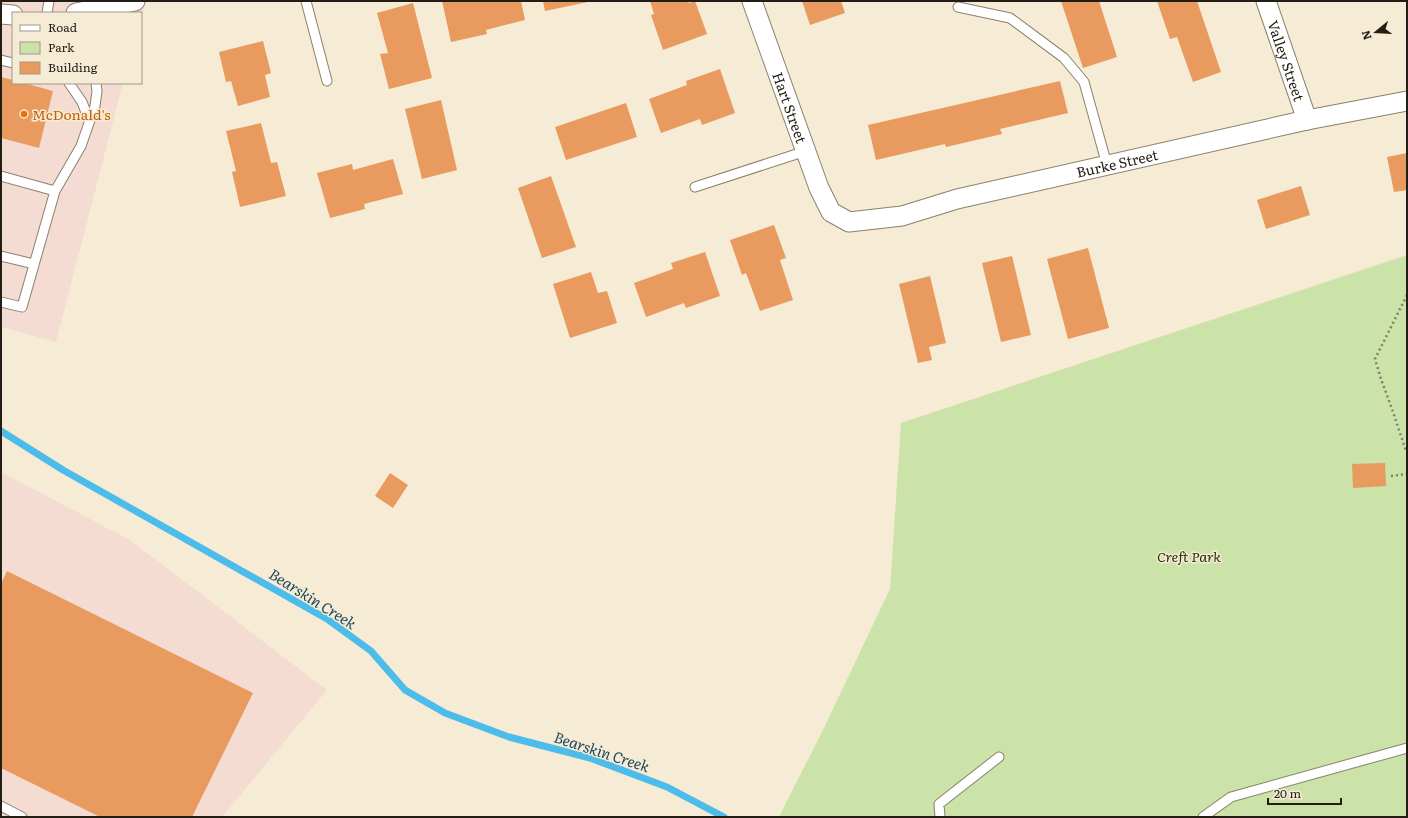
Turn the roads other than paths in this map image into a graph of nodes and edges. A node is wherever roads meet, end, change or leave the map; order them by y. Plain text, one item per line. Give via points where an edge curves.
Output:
1 (49, 1) edge
2 (135, 1) edge
3 (306, 1) edge
4 (752, 1) edge
5 (1266, 1) edge
6 (958, 7) dead end
7 (47, 12) edge
8 (87, 12) edge
9 (1, 14) edge
10 (12, 15) edge
11 (1, 60) edge
12 (12, 63) edge
13 (327, 81) dead end
14 (70, 84) edge
15 (96, 84) edge
16 (1407, 101) edge
17 (89, 120) junction
18 (1307, 120) junction
19 (806, 151) junction
20 (1107, 165) junction
21 (1, 176) edge
22 (695, 188) dead end
23 (55, 191) junction
24 (830, 212) joint
25 (1, 256) edge
26 (34, 264) junction
27 (1, 302) edge
28 (1407, 748) edge
29 (999, 757) dead end
30 (1, 806) edge
31 (22, 817) edge
32 (940, 817) edge
33 (1203, 817) edge

1 - 7 lane
2 - 8 street
3 - 13 lane
4 - 19 street, Hart Street
5 - 18 street, Valley Street
6 - 20 lane via 1010,18 1064,58 1084,82
9 - 10 street
11 - 12 lane
14 - 17 lane via 82,102
15 - 17 lane via 95,106
16 - 18 street, Burke Street
17 - 23 lane via 81,146
18 - 20 street, Burke Street
19 - 22 lane
19 - 24 street, Hart Street
20 - 24 street, Burke Street via 958,199 902,216 849,222
21 - 23 lane
23 - 26 lane
25 - 26 lane
26 - 27 lane via 22,308
28 - 33 lane via 1231,797
29 - 32 lane via 939,804
30 - 31 lane

